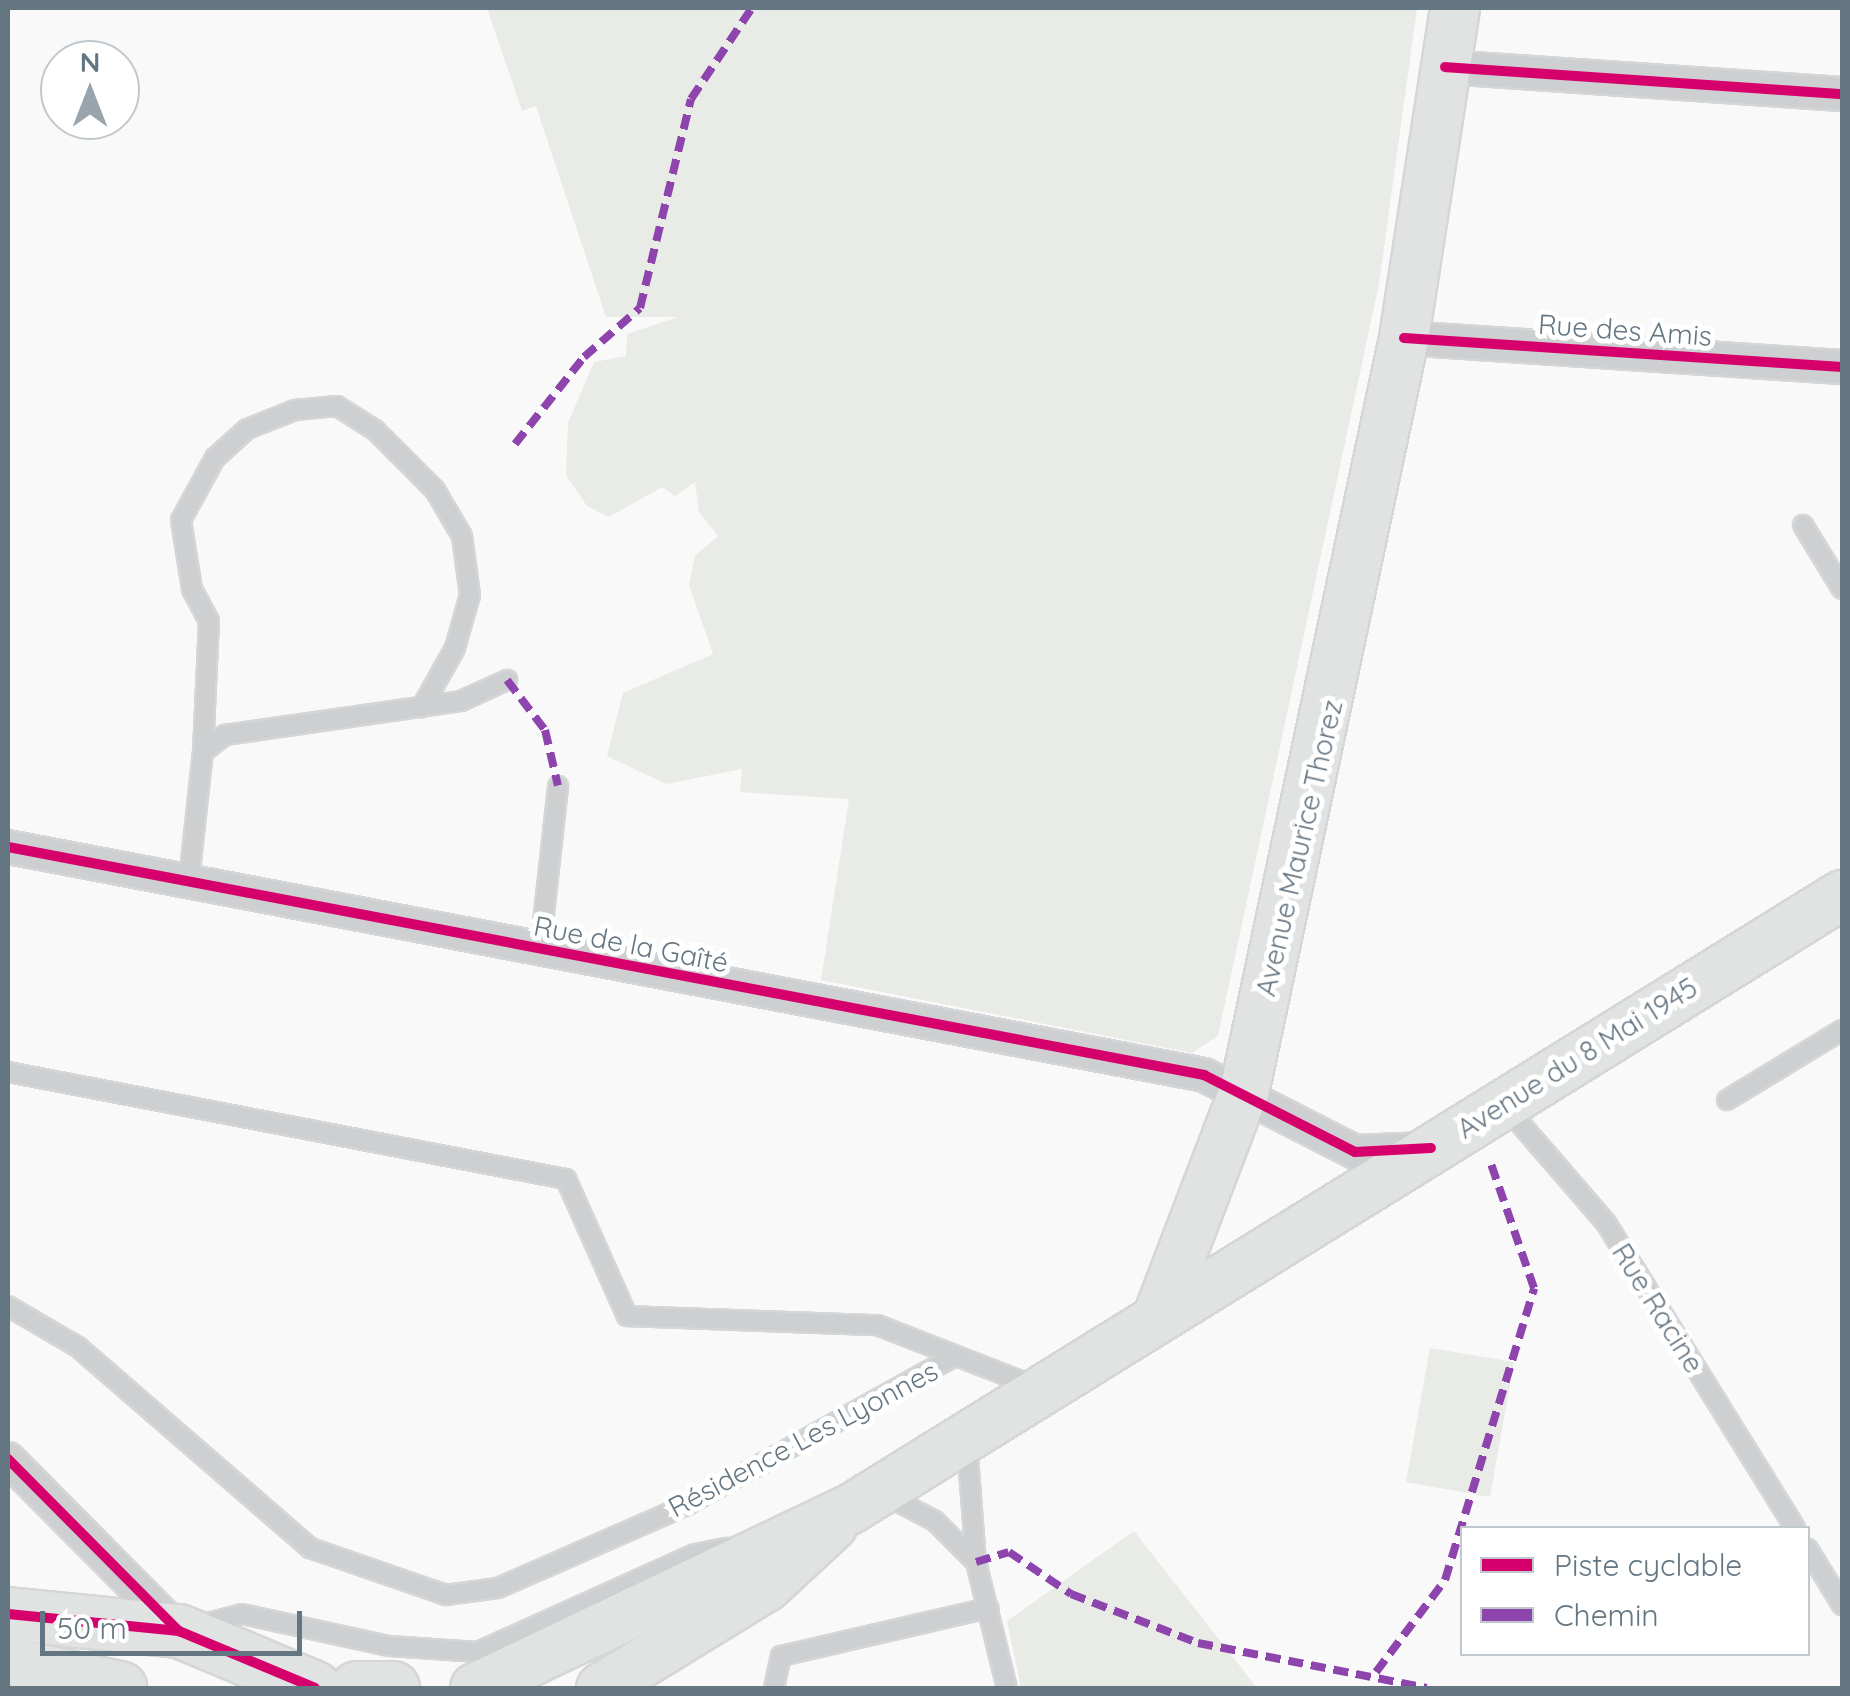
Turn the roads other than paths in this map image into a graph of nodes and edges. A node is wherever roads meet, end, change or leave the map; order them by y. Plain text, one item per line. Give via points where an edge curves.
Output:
1 (1455, 8) edge
2 (1446, 67) junction
3 (1842, 94) edge
4 (1404, 338) junction
5 (1842, 367) edge
6 (1803, 525) dead end
7 (1842, 589) edge
8 (507, 680) dead end
9 (422, 707) junction
10 (203, 752) junction
11 (558, 786) dead end
12 (8, 848) edge
13 (189, 880) junction
14 (1842, 895) edge
15 (540, 950) junction
16 (1842, 1030) edge
17 (8, 1072) edge
18 (1245, 1088) junction
19 (1727, 1100) dead end
20 (1502, 1102) junction
21 (1431, 1148) junction
22 (8, 1306) edge
23 (1158, 1316) junction
24 (954, 1356) junction
25 (1044, 1390) junction
26 (966, 1436) junction
27 (8, 1459) edge
28 (864, 1501) junction
29 (1794, 1526) edge
30 (768, 1542) junction
31 (1810, 1552) edge
32 (976, 1562) junction
33 (1842, 1606) edge
34 (989, 1608) junction
35 (8, 1614) edge
36 (178, 1631) junction
37 (8, 1664) edge
38 (391, 1667) edge
39 (120, 1688) edge
40 (315, 1688) edge
41 (357, 1688) edge
42 (419, 1688) edge
43 (475, 1688) edge
44 (601, 1688) edge
45 (774, 1688) edge
46 (1007, 1688) edge

1 - 2 main road, Avenue Maurice Thorez
2 - 3 street
2 - 4 main road, Avenue Maurice Thorez
4 - 5 street, Rue des Amis
4 - 18 main road, Avenue Maurice Thorez
6 - 7 lane
8 - 9 lane
9 - 10 lane via 225,735
9 - 10 lane via 455,648 470,595 462,536 435,490 375,430 337,406 296,410 247,429 215,458 181,520 192,589 209,622
10 - 13 lane
11 - 15 lane
12 - 13 street, Rue de la Gaîté
13 - 15 street, Rue de la Gaîté
14 - 20 main road, Avenue du 8 Mai 1945
15 - 18 street, Rue de la Gaîté
16 - 19 lane
17 - 24 lane, Résidence Les Lyonnes via 566,1180 627,1316 877,1326
18 - 21 street, Rue de la Gaîté via 1355,1152
18 - 23 main road, Avenue Maurice Thorez
20 - 21 main road, Avenue du 8 Mai 1945
20 - 29 lane, Rue Racine via 1606,1223
21 - 23 main road, Avenue du 8 Mai 1945
22 - 24 lane, Résidence Les Lyonnes via 78,1347 310,1548 446,1596 498,1588 689,1504
23 - 25 main road
24 - 25 lane
25 - 26 main road
26 - 28 main road
26 - 32 lane
27 - 36 street
28 - 30 main road
28 - 32 lane via 935,1521
28 - 44 main road via 766,1587
30 - 38 lane via 695,1554 514,1642
30 - 43 main road
31 - 33 lane
32 - 34 lane
34 - 45 lane via 781,1656
34 - 46 lane
35 - 36 main road
36 - 38 lane via 242,1614
36 - 40 main road
37 - 39 main road
38 - 41 main road
38 - 42 lane

